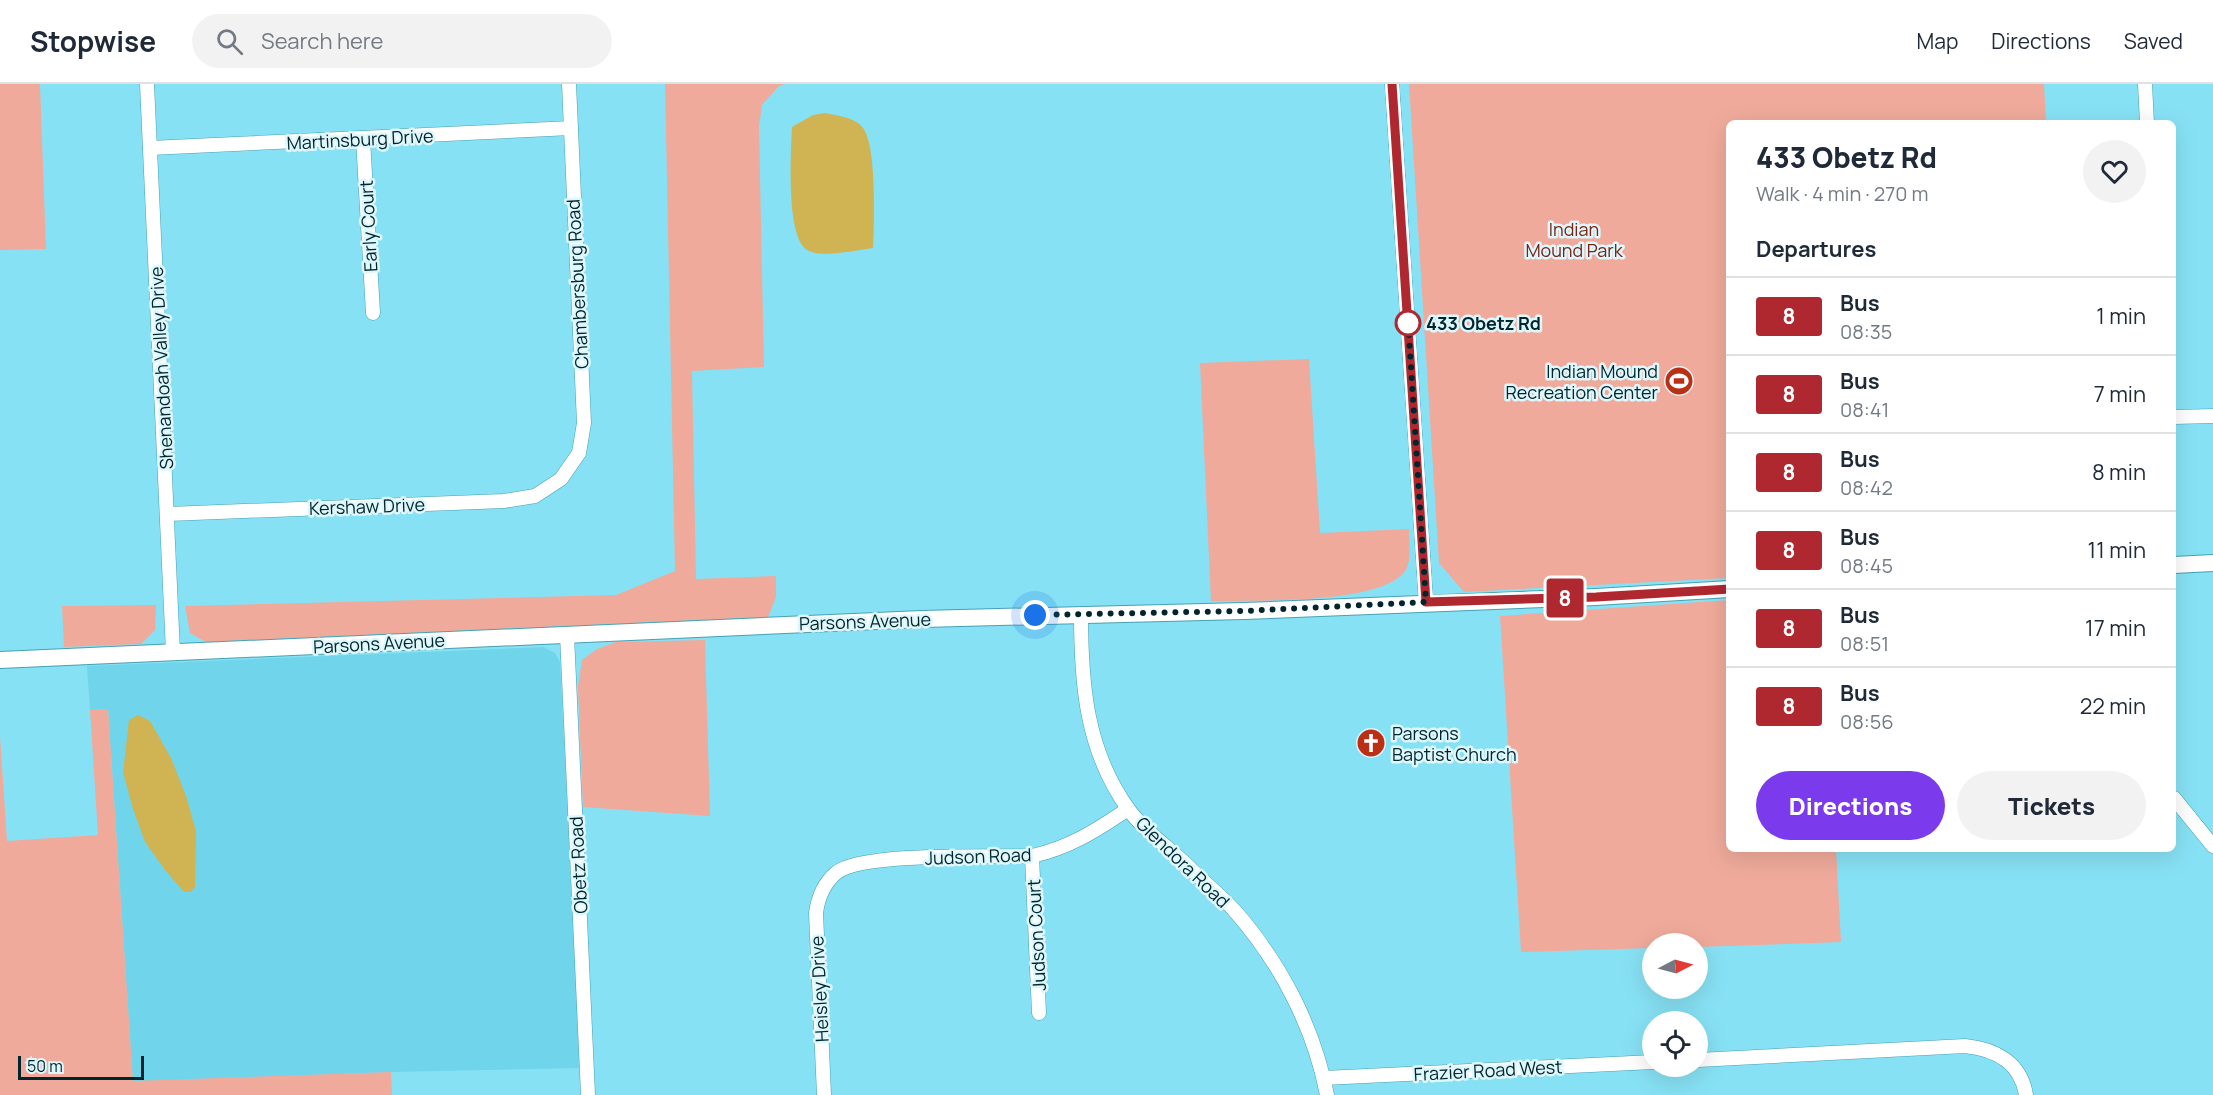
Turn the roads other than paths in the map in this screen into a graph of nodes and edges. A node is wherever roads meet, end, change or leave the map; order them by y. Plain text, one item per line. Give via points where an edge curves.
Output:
1 (147, 84) edge
2 (569, 84) edge
3 (1392, 84) edge
4 (2145, 84) edge
5 (2147, 120) edge
6 (571, 128) junction
7 (363, 139) junction
8 (150, 148) junction
9 (373, 313) dead end
10 (2213, 416) edge
11 (2176, 417) edge
12 (561, 479) joint
13 (168, 514) junction
14 (2213, 563) edge
15 (2176, 565) edge
16 (1726, 589) edge
17 (1426, 602) junction
18 (1081, 614) junction
19 (567, 635) junction
20 (173, 652) junction
21 (0, 660) edge
22 (2176, 800) edge
23 (1128, 809) junction
24 (2213, 846) edge
25 (1032, 856) junction
26 (825, 885) joint
27 (1039, 1013) dead end
28 (1708, 1060) edge
29 (1642, 1063) edge
30 (1324, 1078) junction
31 (588, 1095) edge
32 (824, 1095) edge
33 (1327, 1095) edge
34 (2026, 1095) edge

1 - 8 street, Shenandoah Valley Drive
2 - 6 street, Chambersburg Road
3 - 17 street
4 - 5 street
6 - 7 street, Martinsburg Drive
6 - 12 street, Chambersburg Road via 584,423 579,453
7 - 8 street, Martinsburg Drive
7 - 9 street, Early Court
8 - 13 street, Shenandoah Valley Drive
10 - 11 street
12 - 13 street, Kershaw Drive via 535,496 504,501
13 - 20 street, Shenandoah Valley Drive
14 - 15 street
16 - 17 street, Parsons Avenue
17 - 18 street, Parsons Avenue
18 - 19 street, Parsons Avenue
18 - 23 street, Glendora Road via 1086,711 1100,756
19 - 20 street, Parsons Avenue
19 - 31 street, Obetz Road
20 - 21 street, Parsons Avenue
22 - 24 street
23 - 25 street, Judson Road via 1080,840
23 - 30 street, Glendora Road via 1234,910 1268,954 1301,1012
25 - 26 street, Judson Road via 872,861 837,872
25 - 27 street, Judson Court
26 - 32 street, Heisley Drive via 816,913
28 - 34 street via 1965,1047 1988,1050 2007,1060 2021,1077
29 - 30 street, Frazier Road West
30 - 33 street, Glendora Road

